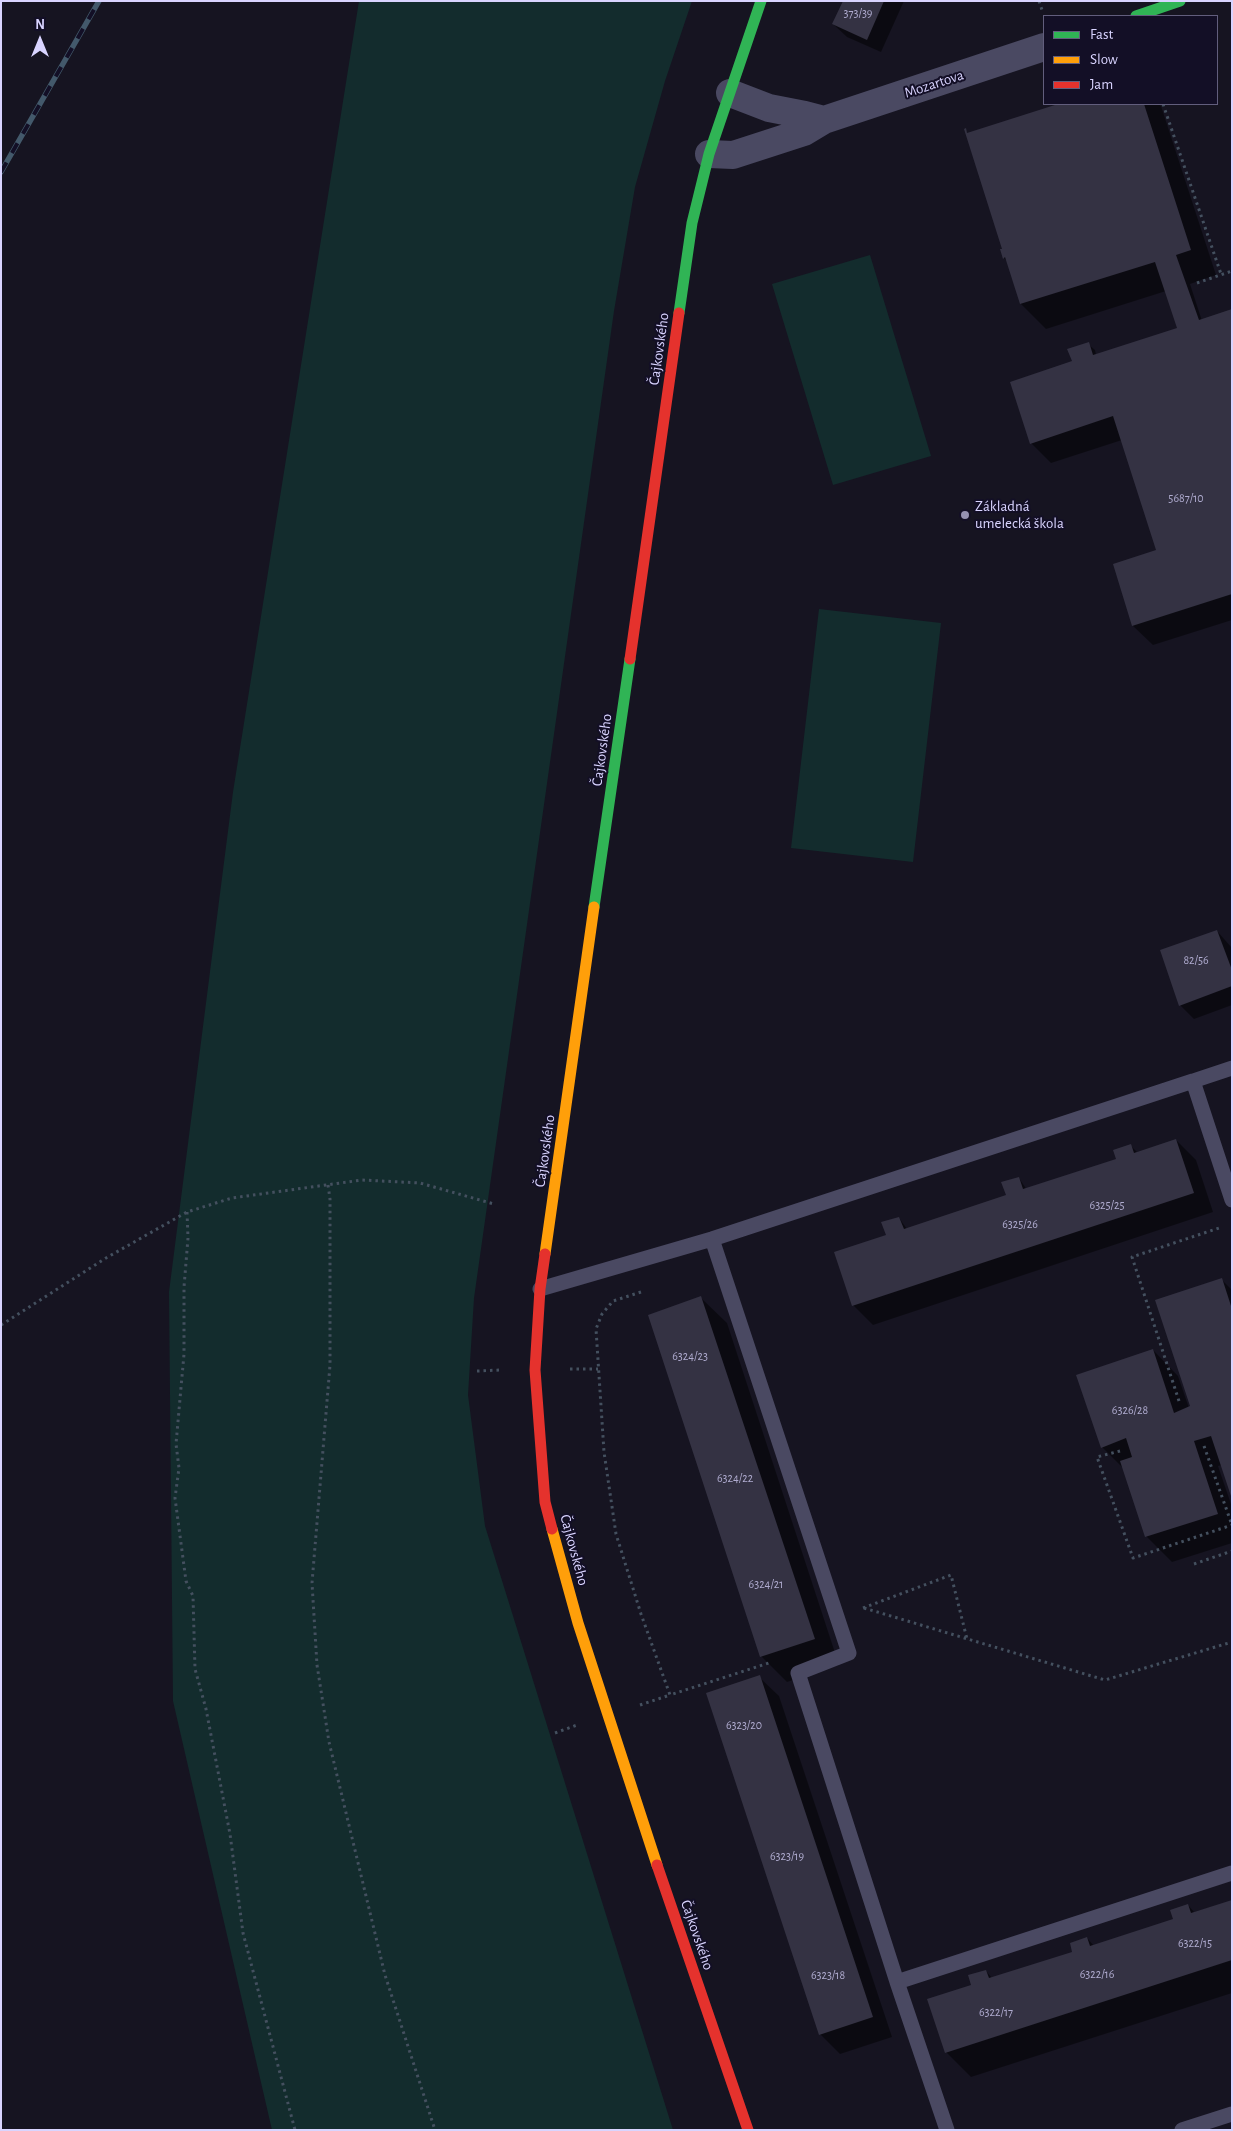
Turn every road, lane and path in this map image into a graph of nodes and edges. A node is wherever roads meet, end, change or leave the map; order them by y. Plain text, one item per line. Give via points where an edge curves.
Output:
1 (761, 1) edge
2 (1039, 1) edge
3 (1180, 1) edge
4 (1043, 15) edge
5 (1139, 15) edge
6 (1043, 47) edge
7 (730, 93) junction
8 (1163, 105) edge
9 (824, 120) junction
10 (709, 154) junction
11 (1232, 271) edge
12 (1221, 274) junction
13 (1197, 283) dead end
14 (1232, 1068) edge
15 (1193, 1081) junction
16 (328, 1185) junction
17 (1232, 1200) edge
18 (494, 1204) dead end
19 (187, 1212) junction
20 (1223, 1227) dead end
21 (712, 1240) junction
22 (540, 1289) junction
23 (648, 1290) dead end
24 (1, 1325) edge
25 (1180, 1401) dead end
26 (1204, 1446) dead end
27 (1120, 1451) dead end
28 (1232, 1525) edge
29 (1232, 1551) edge
30 (1194, 1564) dead end
31 (862, 1608) junction
32 (837, 1616) junction
33 (967, 1639) junction
34 (1232, 1642) edge
35 (798, 1673) junction
36 (1232, 1873) edge
37 (898, 1982) junction
38 (1232, 2114) edge
39 (295, 2130) edge
40 (435, 2130) edge
41 (748, 2130) edge
42 (947, 2130) edge
43 (1182, 2130) edge

1 - 7 street, Čajkovského
2 - 4 path
3 - 5 street
6 - 9 street, Mozartova
7 - 9 street via 769,108
7 - 10 street, Čajkovského
8 - 12 path
9 - 10 street, Mozartova via 804,132 733,155
10 - 22 street, Čajkovského via 692,223
11 - 12 path
12 - 13 path
14 - 15 lane
15 - 17 lane
15 - 21 lane
16 - 18 path via 362,1180 420,1183
16 - 19 path via 232,1198
16 - 40 path via 330,1365 312,1582 317,1665 329,1742 385,1975
19 - 24 path via 106,1258
19 - 39 path via 184,1354 175,1498 186,1581 193,1596 195,1669 230,1834 244,1933
20 - 25 path via 1132,1257
21 - 22 lane
21 - 32 lane
22 - 41 street, Čajkovského via 535,1370 546,1502 578,1623
23 - 35 path via 613,1302 602,1314 596,1330 604,1452 616,1534 670,1695 771,1662
26 - 28 path
27 - 28 path via 1097,1457 1132,1558
29 - 30 path
31 - 32 path
31 - 33 path
31 - 33 path via 951,1575
32 - 35 lane via 849,1653
33 - 34 path via 1105,1680
35 - 37 lane
36 - 37 lane
37 - 42 lane
38 - 43 lane

